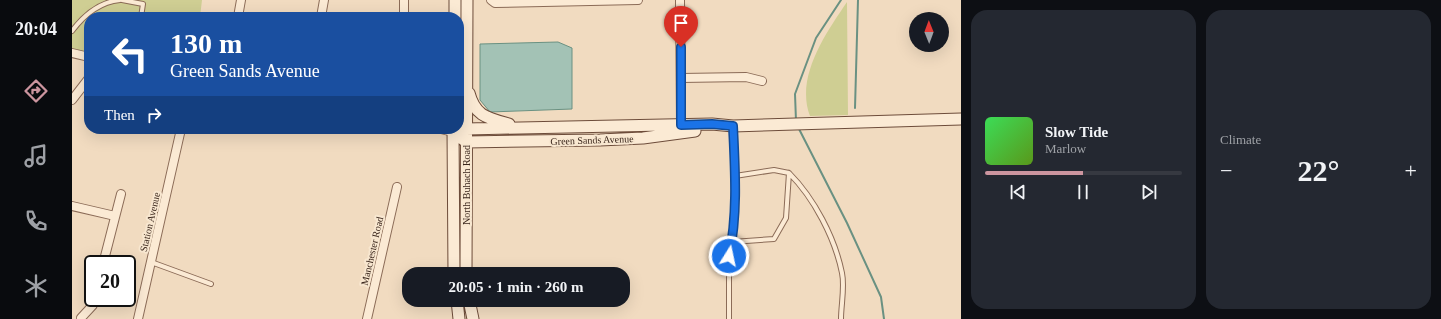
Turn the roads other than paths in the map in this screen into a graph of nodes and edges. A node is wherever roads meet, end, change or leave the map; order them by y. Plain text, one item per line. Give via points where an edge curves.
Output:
1 (121, 0) edge
2 (241, 0) edge
3 (324, 0) edge
4 (404, 0) edge
5 (455, 0) edge
6 (466, 0) edge
7 (491, 0) edge
8 (638, 0) edge
9 (680, 0) edge
10 (91, 12) edge
11 (142, 12) edge
12 (239, 12) edge
13 (322, 12) edge
14 (404, 12) edge
15 (455, 12) edge
16 (84, 16) edge
17 (72, 31) edge
18 (72, 53) edge
19 (84, 56) edge
20 (466, 76) junction
21 (681, 78) junction
22 (762, 81) dead end
23 (84, 84) edge
24 (72, 100) edge
25 (961, 119) edge
26 (681, 125) junction
27 (733, 126) junction
28 (521, 127) junction
29 (466, 128) junction
30 (180, 134) edge
31 (453, 134) edge
32 (457, 134) edge
33 (466, 142) junction
34 (789, 173) junction
35 (735, 176) junction
36 (396, 187) dead end
37 (121, 194) dead end
38 (72, 206) edge
39 (115, 216) junction
40 (453, 240) junction
41 (732, 242) junction
42 (105, 255) edge
43 (151, 262) junction
44 (454, 267) edge
45 (461, 267) edge
46 (466, 267) edge
47 (211, 284) dead end
48 (91, 307) edge
49 (458, 307) edge
50 (471, 307) edge
51 (81, 318) dead end
52 (138, 319) edge
53 (367, 319) edge
54 (460, 319) edge
55 (474, 319) edge
56 (729, 319) edge
57 (841, 319) edge

1 - 10 lane via 110,1
1 - 11 lane via 144,4
2 - 12 street
3 - 13 street
4 - 14 street
5 - 15 main road
6 - 20 main road, North Buhach Road
7 - 8 street via 495,3
9 - 21 street
16 - 17 lane
18 - 19 street
20 - 28 main road via 472,103 480,114
20 - 29 main road, North Buhach Road
21 - 22 street via 746,77
21 - 26 street
23 - 24 street
25 - 27 main road, Green Sands Avenue
26 - 27 main road, Green Sands Avenue
26 - 28 main road, Green Sands Avenue
27 - 33 main road, Green Sands Avenue via 615,140
27 - 35 lane
28 - 29 main road, Green Sands Avenue
29 - 33 main road, North Buhach Road
30 - 43 street, Station Avenue
31 - 40 main road, North Buhach Road
32 - 33 main road
33 - 46 main road, North Buhach Road
34 - 35 lane via 774,170
34 - 41 lane via 786,218 774,239
34 - 57 lane via 818,210 836,255 842,274
35 - 41 lane
36 - 53 street, Manchester Road
37 - 39 street
38 - 39 street
39 - 42 street
40 - 44 main road, North Buhach Road
40 - 45 main road via 458,249
41 - 56 lane via 729,256
43 - 47 lane
43 - 52 street, Station Avenue
48 - 51 street
49 - 54 main road
50 - 55 main road

